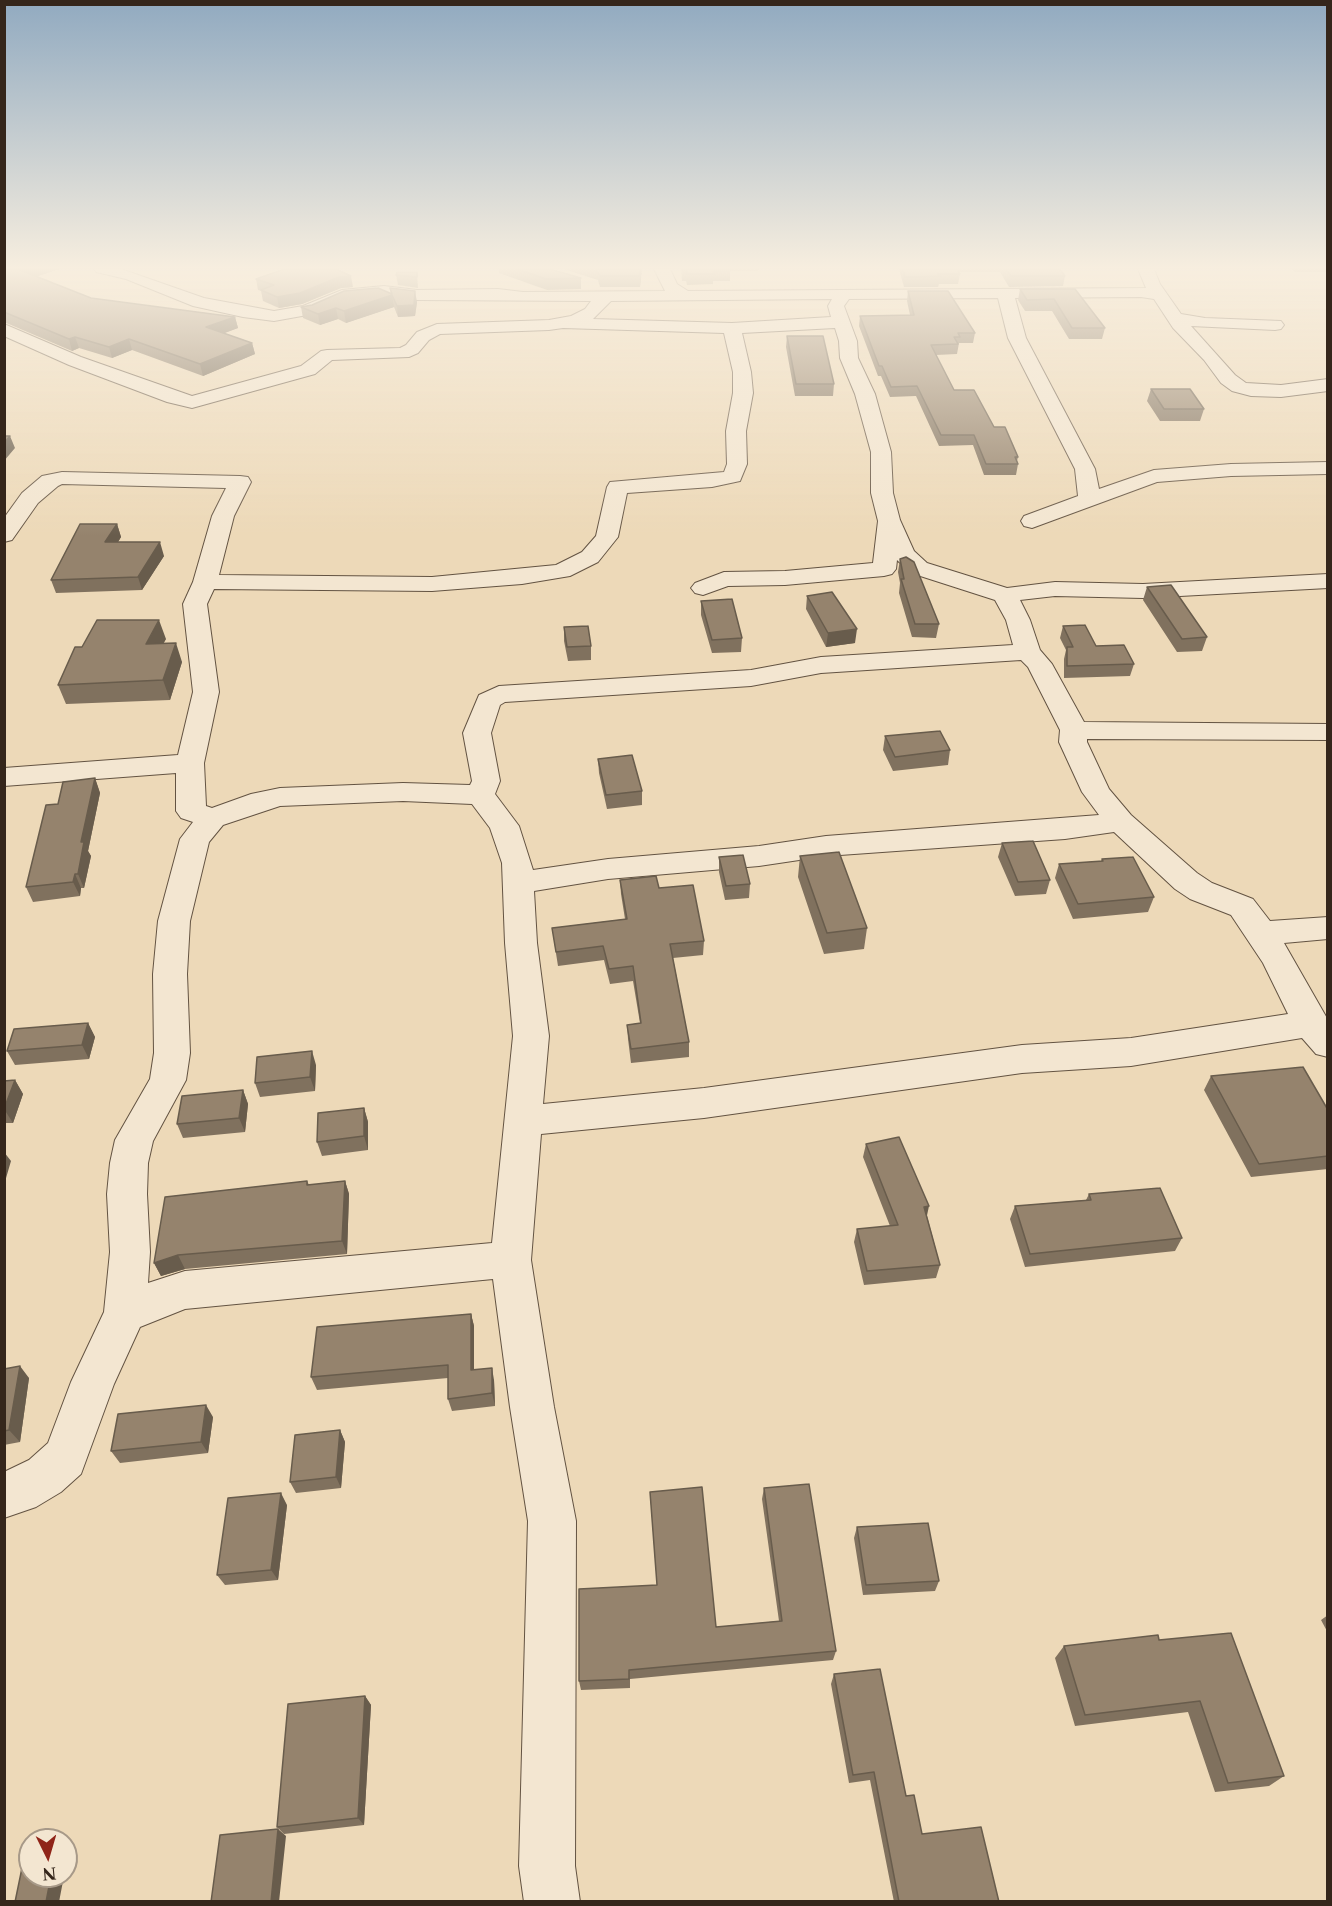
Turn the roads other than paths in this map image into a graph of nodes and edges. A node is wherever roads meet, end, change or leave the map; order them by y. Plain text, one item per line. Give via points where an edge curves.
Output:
1 (67, 358) edge
2 (323, 358) edge
3 (371, 358) edge
4 (404, 358) edge
5 (739, 358) edge
6 (849, 358) edge
7 (1027, 358) edge
8 (1212, 358) edge
9 (1324, 388) edge
10 (1328, 468) edge
11 (1090, 501) junction
12 (889, 520) junction
13 (1032, 521) dead end
14 (4, 535) edge
15 (1328, 581) edge
16 (205, 582) junction
17 (703, 588) dead end
18 (1005, 595) junction
19 (1028, 652) junction
20 (1074, 730) junction
21 (1328, 732) edge
22 (190, 763) junction
23 (4, 777) edge
24 (480, 795) junction
25 (213, 818) junction
26 (1120, 822) junction
27 (519, 883) junction
28 (1328, 928) edge
29 (1261, 933) junction
30 (1319, 1034) edge
31 (524, 1120) junction
32 (511, 1260) junction
33 (125, 1313) junction
34 (4, 1495) edge
35 (552, 1902) edge

1 - 2 street via 192,402 308,370
3 - 4 street
5 - 16 street via 743,393 733,477 618,487 607,537 590,557 562,571 432,584
6 - 12 street via 865,394 881,452 882,493
7 - 11 street via 1085,470
8 - 9 street via 1239,387 1275,391
10 - 11 street via 1154,476
11 - 13 street
12 - 17 street via 884,569 724,579
12 - 18 street via 904,554 919,568
14 - 16 street via 30,498 50,481 62,478 240,482 223,516
15 - 18 street via 1143,591 1055,589
16 - 22 street via 195,604 206,692
18 - 19 street
19 - 20 street via 1039,664
19 - 24 street via 821,665 751,678 499,694 488,700 477,733 486,781
20 - 21 street
20 - 26 street via 1073,742 1081,763 1096,792
22 - 23 street
22 - 25 street via 191,811
24 - 25 street via 403,792 280,797
24 - 27 street via 504,826 518,863
25 - 33 street via 195,838 174,921 168,1080 134,1140 129,1163 130,1252
26 - 27 street via 826,846 608,869
26 - 29 street via 1201,891 1242,908
27 - 31 street via 531,1036
28 - 29 street
29 - 30 street
30 - 31 street via 1012,1060 704,1103
31 - 32 street
32 - 33 street via 185,1290
32 - 35 street via 552,1521 547,1866
33 - 34 street via 93,1382 65,1458 45,1476 20,1491

